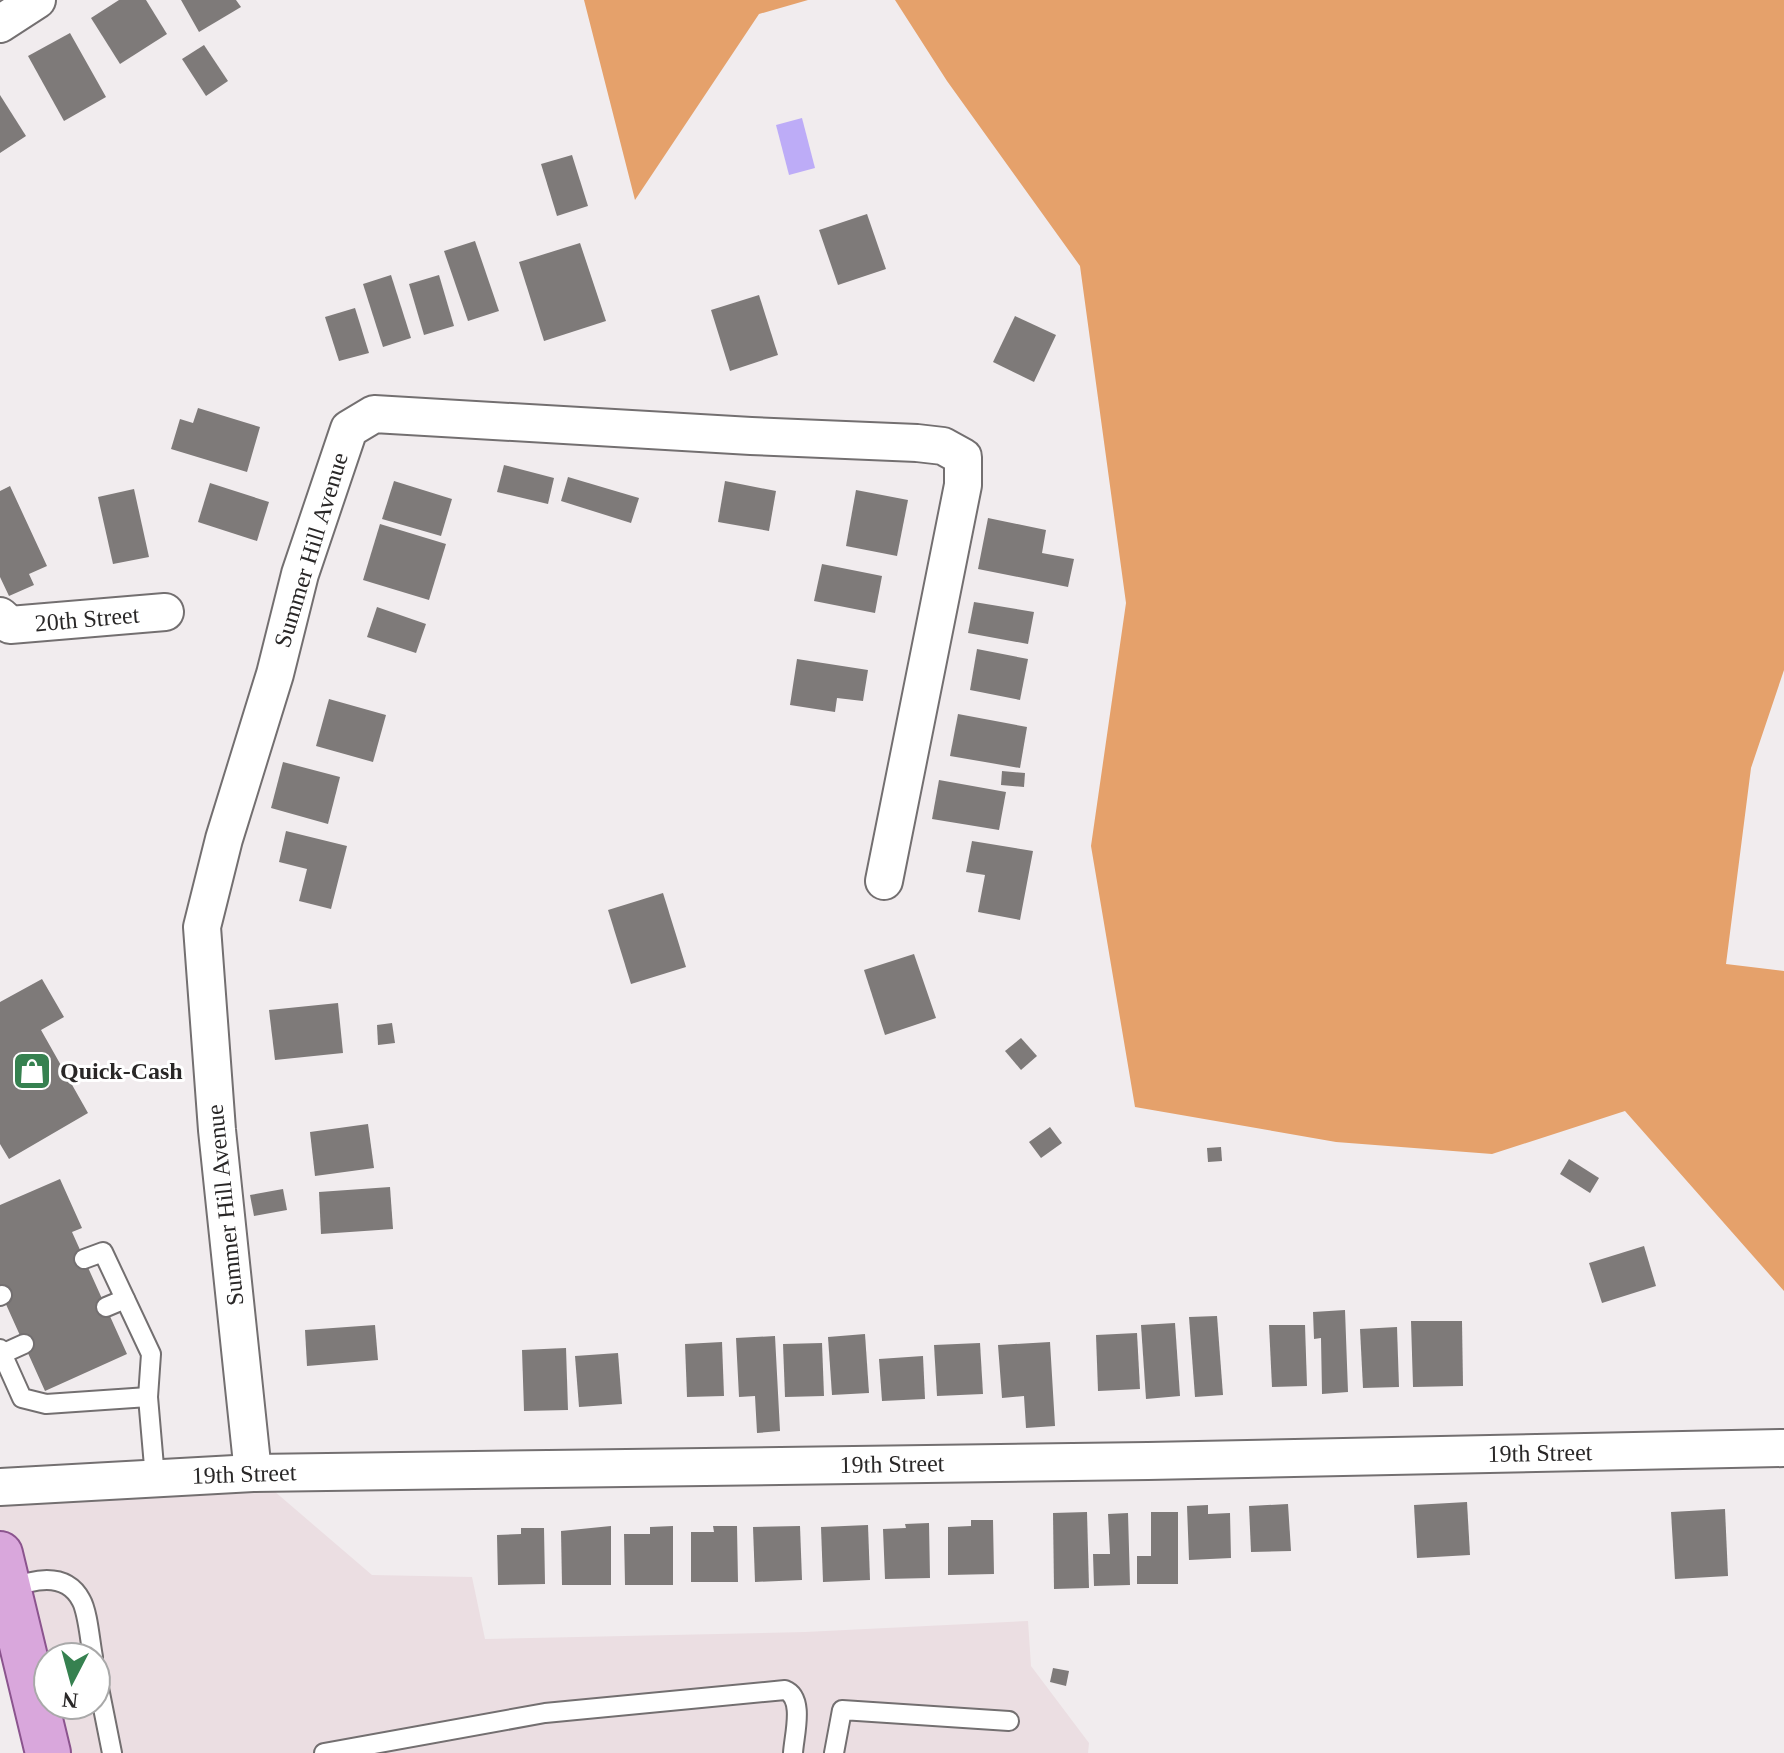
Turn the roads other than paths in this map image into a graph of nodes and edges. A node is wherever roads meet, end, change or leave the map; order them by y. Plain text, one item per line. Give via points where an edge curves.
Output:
1 (37, 0) edge
2 (0, 24) edge
3 (165, 612) dead end
4 (5, 620) edge
5 (884, 881) dead end
6 (84, 1259) dead end
7 (125, 1299) junction
8 (106, 1307) dead end
9 (24, 1344) dead end
10 (1, 1351) edge
11 (148, 1397) junction
12 (1784, 1448) edge
13 (253, 1473) junction
14 (155, 1478) junction
15 (0, 1487) edge
16 (3, 1578) edge
17 (90, 1641) edge
18 (106, 1721) edge
19 (1009, 1721) dead end
20 (48, 1753) edge
21 (112, 1753) edge
22 (324, 1753) edge
23 (793, 1753) edge
24 (834, 1753) edge

1 - 2 street
3 - 4 street, 20th Street
5 - 13 street, Summer Hill Avenue via 963,485 963,457 943,446 917,443 374,414 349,429 300,574 202,927
6 - 7 lane via 103,1252
7 - 8 lane
7 - 11 lane via 151,1354
9 - 10 lane
10 - 11 lane via 22,1398 46,1404
11 - 14 lane
12 - 13 street, 19th Street
13 - 14 street, 19th Street
14 - 15 street, 19th Street
16 - 17 lane via 54,1579 68,1587 82,1600
16 - 20 main road
18 - 21 lane
19 - 24 lane via 842,1710
22 - 23 lane via 545,1713 785,1690 797,1702

